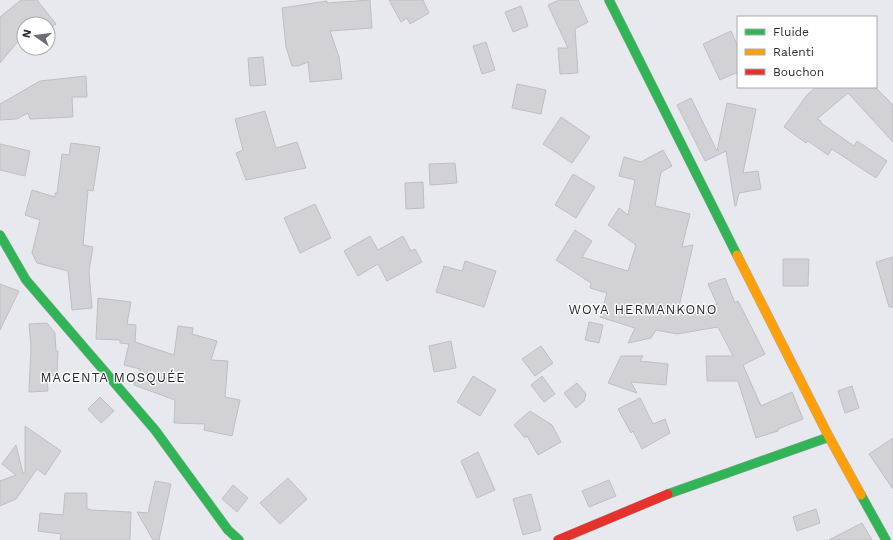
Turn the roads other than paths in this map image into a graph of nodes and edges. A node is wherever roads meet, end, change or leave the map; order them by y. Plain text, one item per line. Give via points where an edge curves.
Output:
1 (609, 0) edge
2 (0, 235) edge
3 (829, 437) junction
4 (239, 540) edge
5 (558, 540) edge
6 (886, 540) edge

1 - 3 street
2 - 4 street via 26,280 155,430 228,530
3 - 5 street via 652,500
3 - 6 street

